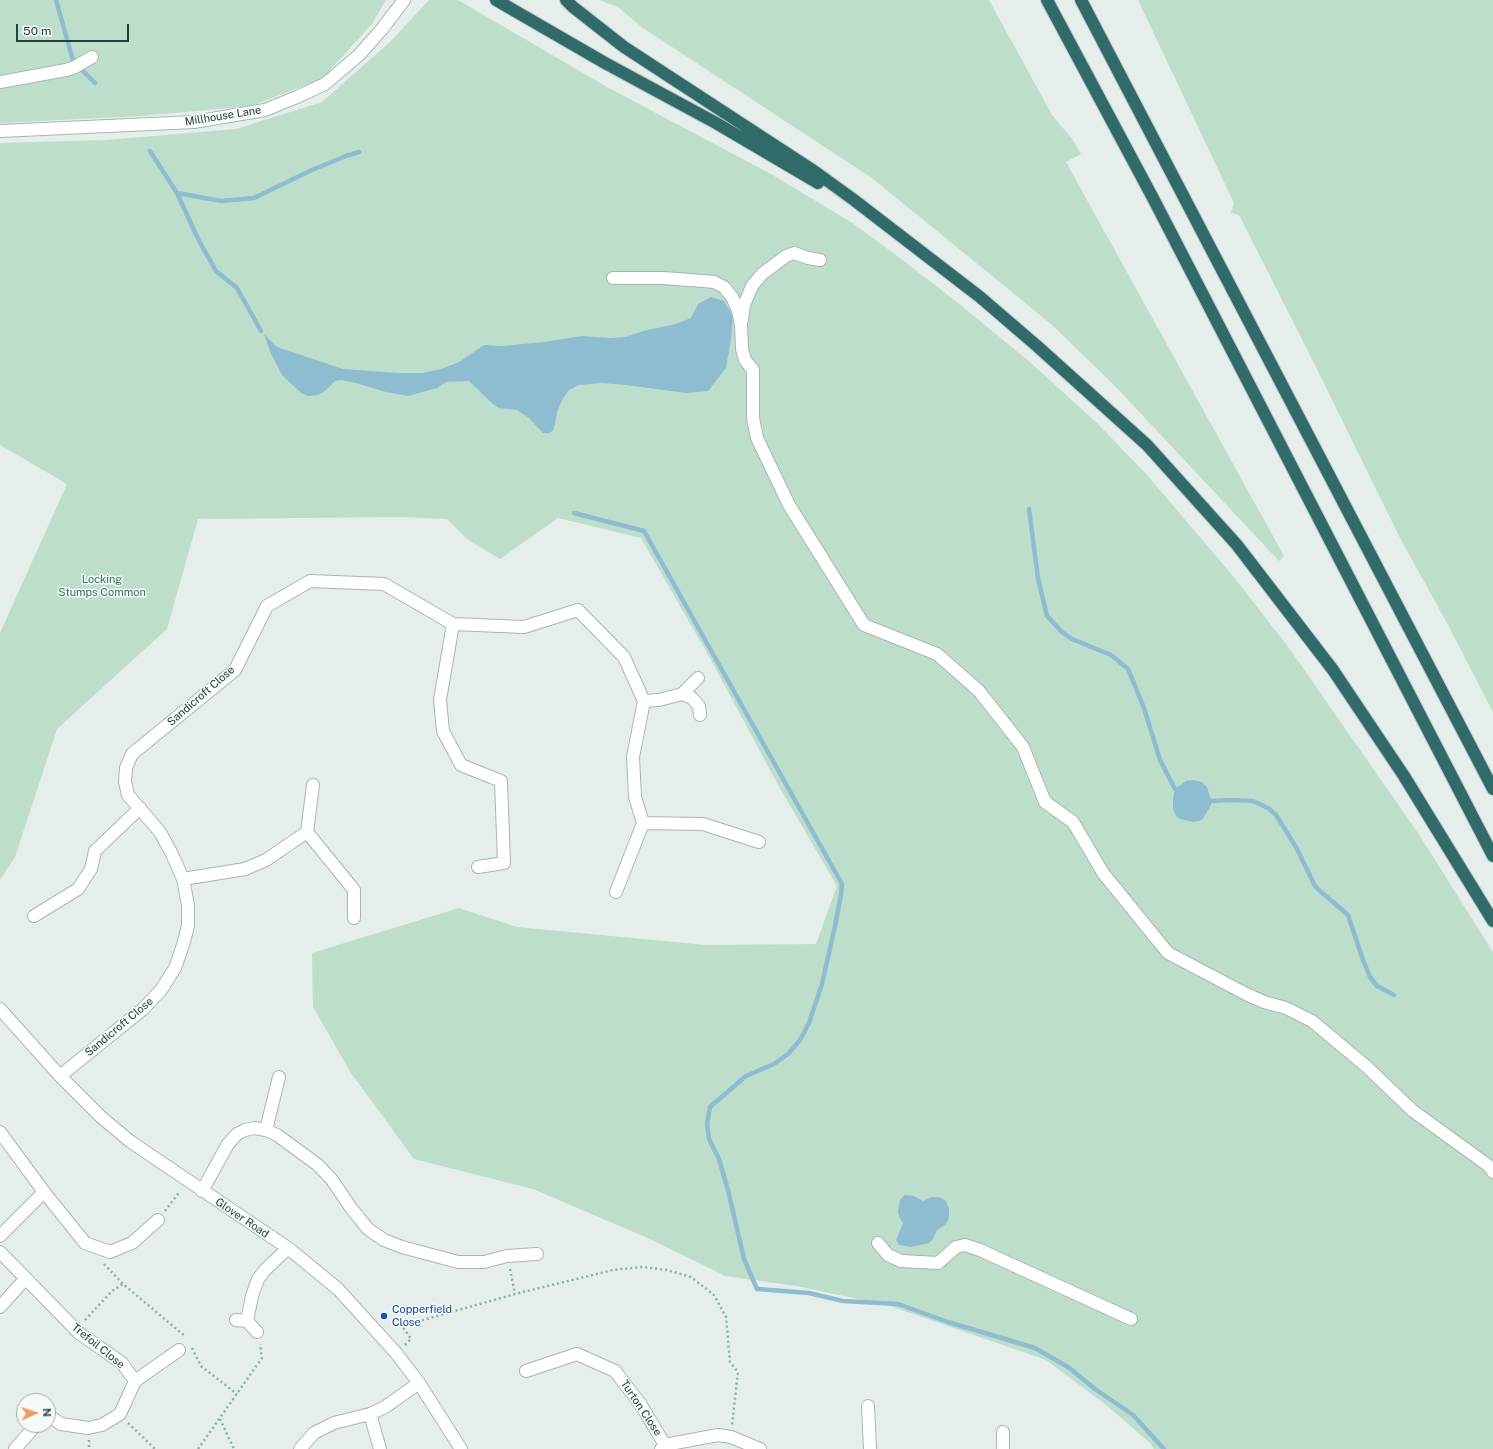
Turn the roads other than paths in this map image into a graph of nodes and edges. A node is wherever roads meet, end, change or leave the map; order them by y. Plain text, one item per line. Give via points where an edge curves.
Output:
1 (404, 0) edge
2 (496, 0) edge
3 (566, 0) edge
4 (1047, 0) edge
5 (1081, 0) edge
6 (83, 62) dead end
7 (0, 82) edge
8 (0, 131) edge
9 (890, 228) junction
10 (820, 260) dead end
11 (613, 278) dead end
12 (741, 325) junction
13 (454, 624) junction
14 (698, 678) dead end
15 (682, 694) junction
16 (644, 701) junction
17 (700, 715) dead end
18 (313, 785) dead end
19 (1493, 789) edge
20 (140, 808) junction
21 (643, 823) junction
22 (308, 832) junction
23 (759, 842) dead end
24 (1493, 856) edge
25 (478, 867) dead end
26 (183, 879) junction
27 (616, 892) dead end
28 (34, 916) dead end
29 (354, 918) dead end
30 (1493, 921) edge
31 (0, 1008) edge
32 (60, 1076) junction
33 (279, 1077) dead end
34 (266, 1130) junction
35 (0, 1132) edge
36 (1493, 1172) edge
37 (202, 1191) junction
38 (44, 1192) junction
39 (158, 1220) road end
40 (0, 1236) edge
41 (878, 1243) dead end
42 (288, 1248) junction
43 (0, 1252) edge
44 (537, 1254) dead end
45 (26, 1278) junction
46 (0, 1307) edge
47 (1131, 1319) dead end
48 (257, 1332) road end
49 (179, 1350) dead end
50 (526, 1371) dead end
51 (135, 1382) junction
52 (419, 1383) junction
53 (868, 1406) dead end
54 (370, 1414) junction
55 (56, 1421) edge
56 (1003, 1432) dead end
57 (29, 1433) edge
58 (663, 1447) edge
59 (15, 1449) edge
60 (300, 1449) edge
61 (380, 1449) edge
62 (461, 1449) edge
63 (760, 1449) edge
64 (870, 1449) edge
65 (1003, 1449) edge

1 - 8 street, Millhouse Lane via 358,55 325,84 265,110 194,122
2 - 9 highway via 598,60 716,123
3 - 9 highway via 624,47 814,171
4 - 24 highway via 1154,200
5 - 19 highway
6 - 7 street via 66,70
9 - 30 highway via 980,297 1147,445 1237,545 1333,670 1404,776
10 - 12 street via 794,253 762,274 752,286 744,305
11 - 12 street via 714,282 724,287 732,297
12 - 36 street via 745,360 753,370 753,418 757,438 790,505 864,625 937,654 979,690 1023,747 1045,802 1073,822 1103,873 1168,953 1246,994 1286,1008 1312,1021 1367,1066 1413,1111 1489,1166
13 - 16 street, Sandicroft Close via 524,627 578,610 624,657
13 - 20 street, Sandicroft Close via 384,584 310,580 267,606 235,670 132,754 126,768 125,782 128,795
13 - 25 street via 440,700 443,731 461,764 501,781 504,863
14 - 15 street
15 - 16 street
15 - 17 street via 692,698 699,706
16 - 21 street via 634,757 635,797
18 - 22 street
20 - 26 street, Sandicroft Close via 160,832
20 - 28 street via 95,851 91,869 78,889
21 - 23 street via 703,824
21 - 27 street
22 - 26 street via 266,860 245,869
22 - 29 street via 354,890
26 - 32 street, Sandicroft Close via 188,905 188,926 175,968 161,990 143,1009
31 - 32 street, Glover Road
32 - 37 street, Glover Road via 101,1117 131,1142
33 - 34 street
34 - 37 street via 255,1128 237,1134 228,1144
34 - 44 street via 318,1165 368,1229 384,1240 458,1262 484,1262 507,1256
35 - 38 street
37 - 42 street, Glover Road
38 - 39 street via 85,1243 110,1252 132,1242
38 - 40 street
41 - 47 street via 888,1255 901,1261 938,1263 956,1247 965,1245
42 - 48 street via 258,1279 242,1320
42 - 52 street, Glover Road via 338,1289 396,1353
43 - 45 street, Trefoil Close
45 - 46 street
45 - 51 street, Trefoil Close via 76,1330 122,1364
49 - 51 street
50 - 58 street, Turton Close via 577,1354 615,1370 641,1405
51 - 55 street via 120,1414 102,1425 88,1428 61,1424
52 - 54 street via 385,1407
52 - 62 street, Glover Road
53 - 64 street
54 - 60 street via 334,1423 314,1433
54 - 61 street
56 - 65 street
57 - 59 street
58 - 63 street via 718,1435 731,1437

